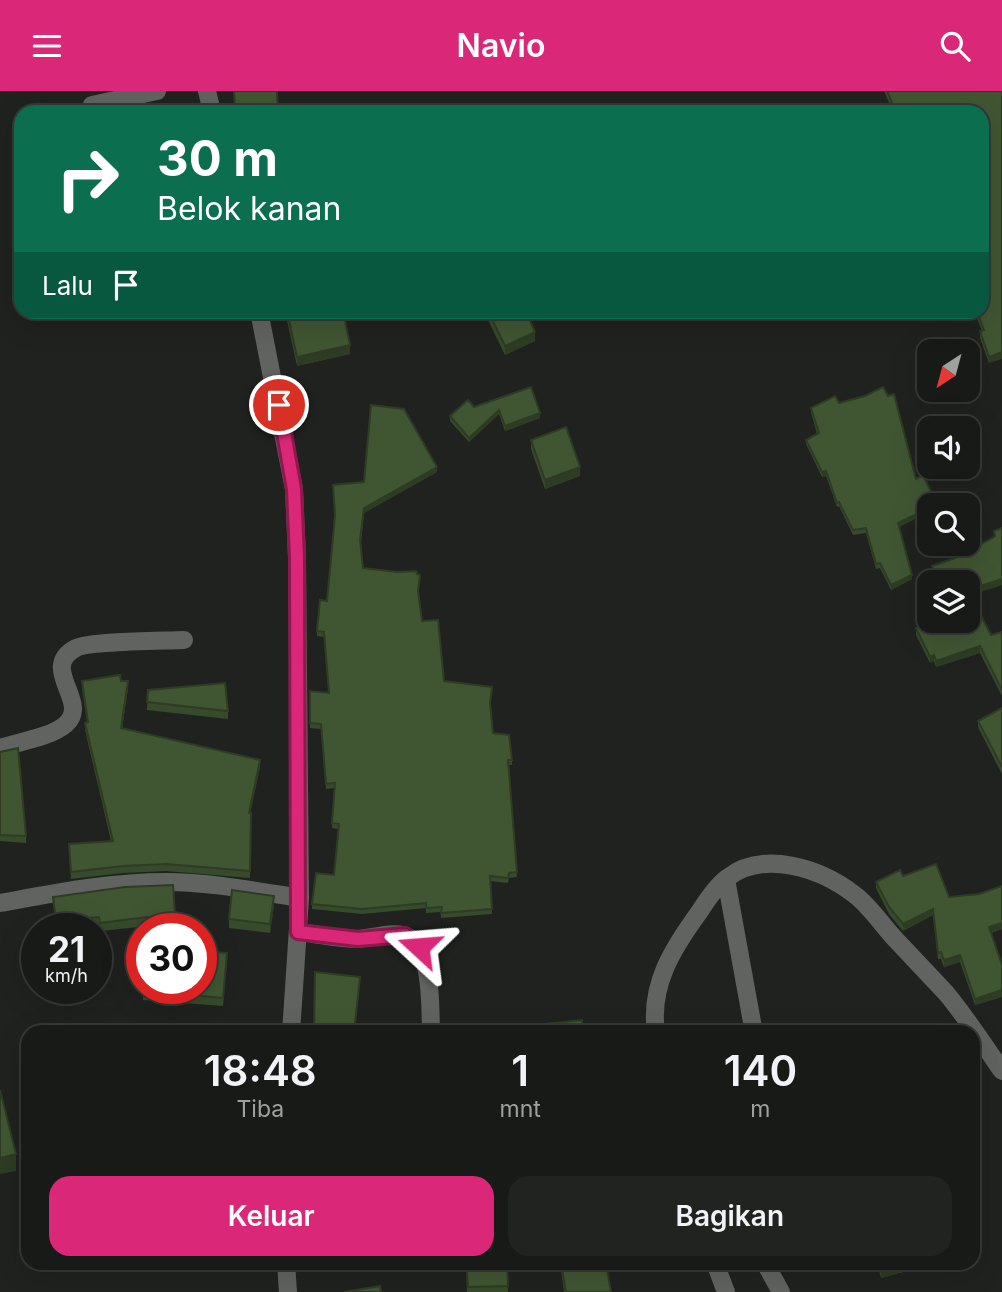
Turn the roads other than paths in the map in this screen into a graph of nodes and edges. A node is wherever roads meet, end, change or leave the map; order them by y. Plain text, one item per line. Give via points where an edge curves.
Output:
1 (157, 91) edge
2 (126, 94) edge
3 (92, 105) dead end
4 (261, 319) edge
5 (184, 640) dead end
6 (0, 748) edge
7 (726, 879) junction
8 (300, 898) junction
9 (0, 903) edge
10 (298, 932) junction
11 (292, 1025) edge
12 (430, 1025) edge
13 (655, 1025) edge
14 (753, 1025) edge
15 (969, 1025) edge
16 (980, 1041) edge
17 (1002, 1071) edge
18 (286, 1270) edge
19 (718, 1270) edge
20 (769, 1270) edge
21 (288, 1292) edge
22 (726, 1292) edge
23 (781, 1292) edge

1 - 2 street
2 - 3 street
4 - 8 street via 294,489
5 - 6 street via 74,649 61,670 75,710 69,721 55,731
7 - 13 street via 668,958 654,1004
7 - 14 street
7 - 15 street via 745,868 784,865 823,876 858,896
8 - 9 street via 169,882 99,887
8 - 10 street
10 - 11 street
10 - 12 street via 358,939 405,935 419,947 426,967
16 - 17 street
18 - 21 street
19 - 22 street
20 - 23 street

